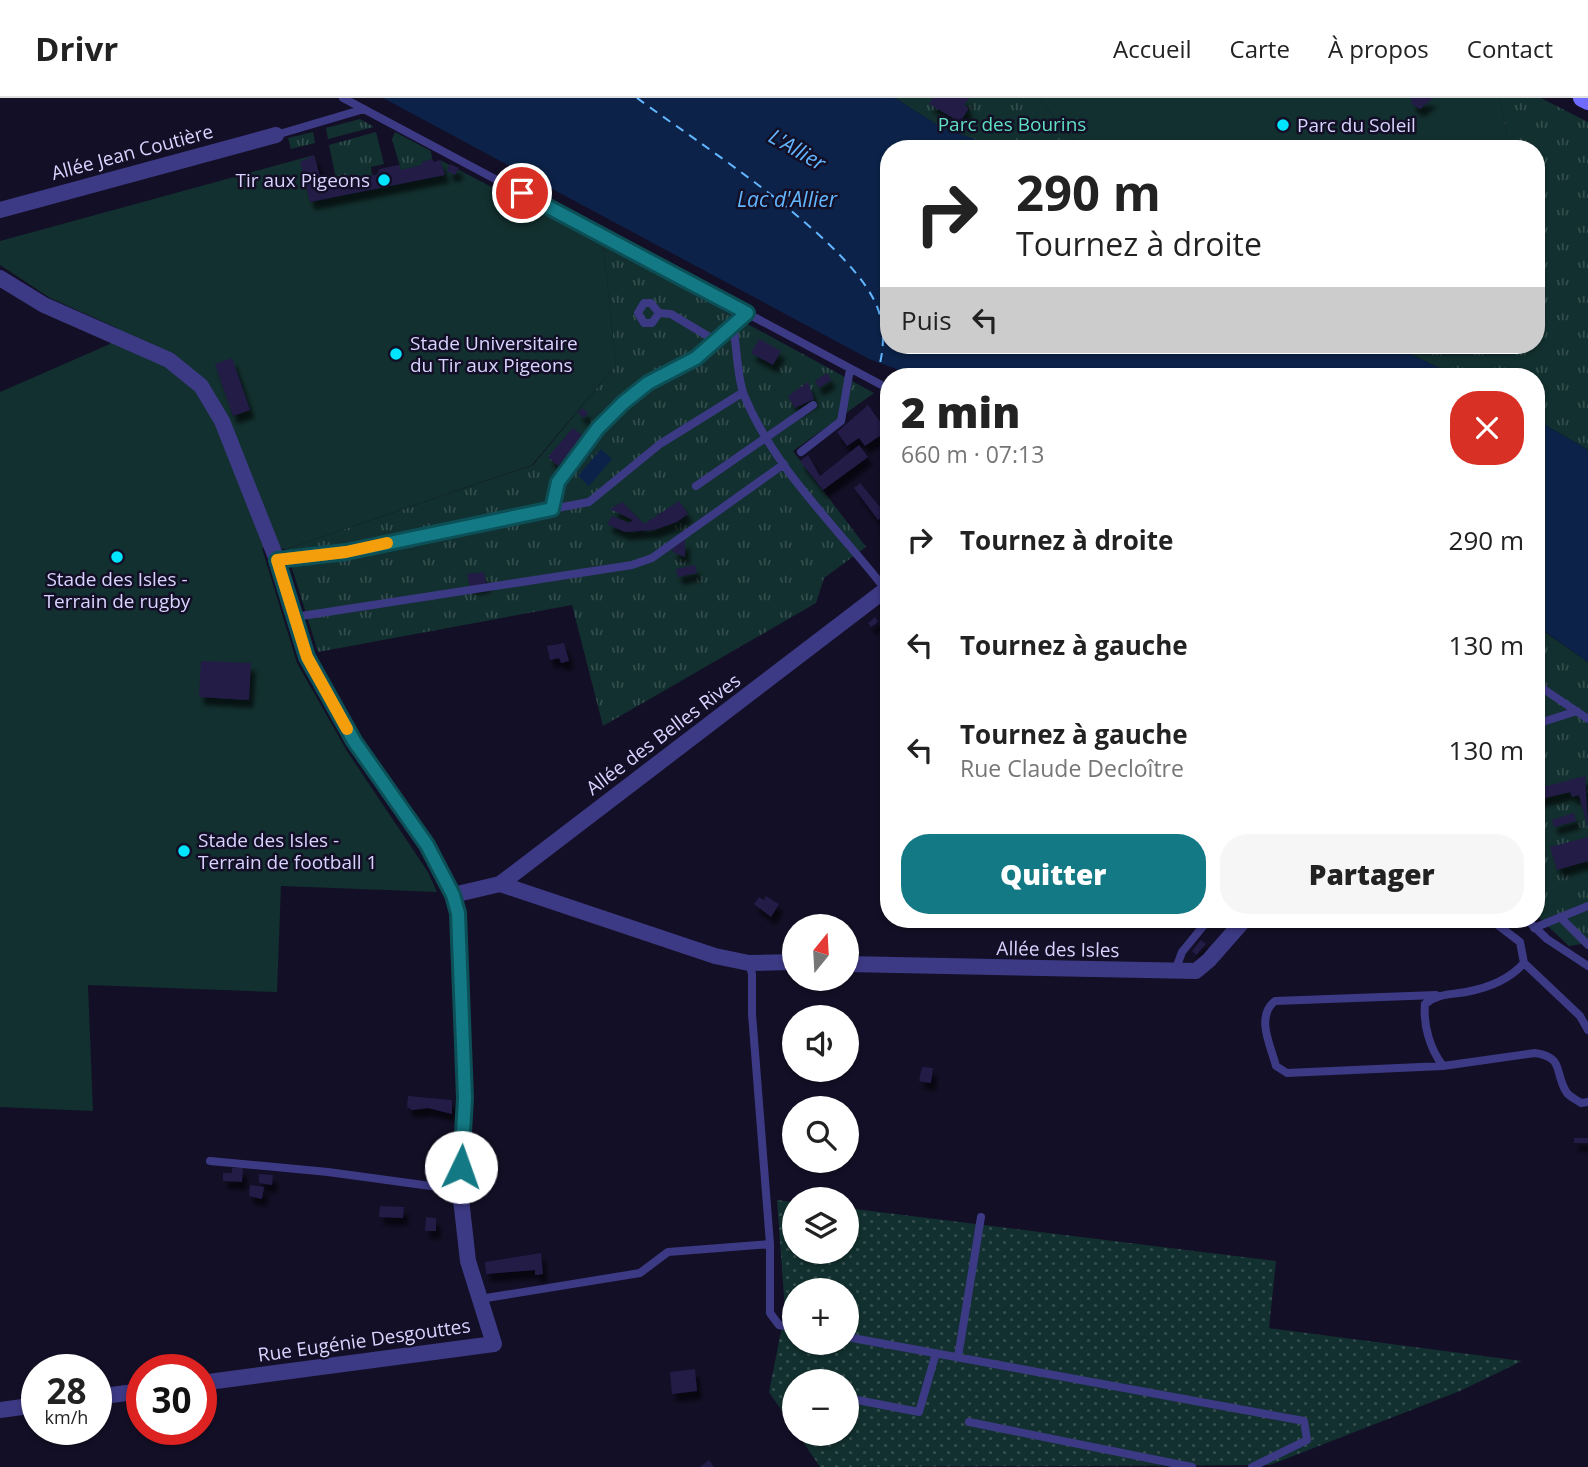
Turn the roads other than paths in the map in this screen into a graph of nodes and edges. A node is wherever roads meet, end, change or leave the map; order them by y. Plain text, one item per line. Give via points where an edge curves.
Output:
1 (343, 98) edge
2 (1582, 98) edge
3 (1588, 101) edge
4 (364, 110) junction
5 (276, 135) joint
6 (0, 210) edge
7 (0, 278) edge
8 (659, 313) dead end
9 (747, 313) junction
10 (733, 326) junction
11 (716, 341) junction
12 (850, 369) junction
13 (880, 384) edge
14 (743, 393) junction
15 (813, 405) dead end
16 (767, 438) junction
17 (801, 452) dead end
18 (784, 464) junction
19 (696, 486) dead end
20 (552, 509) junction
21 (277, 560) junction
22 (880, 580) edge
23 (880, 593) edge
24 (295, 617) junction
25 (1545, 690) edge
26 (1577, 711) junction
27 (1588, 719) edge
28 (1545, 721) edge
29 (500, 884) junction
30 (453, 895) junction
31 (1588, 906) edge
32 (1560, 917) junction
33 (1545, 923) edge
34 (1202, 928) edge
35 (1237, 928) edge
36 (1502, 928) edge
37 (1534, 928) edge
38 (1588, 945) edge
39 (748, 962) junction
40 (782, 962) edge
41 (1524, 963) junction
42 (859, 964) edge
43 (1588, 966) edge
44 (1175, 971) junction
45 (1436, 995) junction
46 (1588, 1030) edge
47 (1443, 1066) junction
48 (1588, 1102) edge
49 (210, 1161) dead end
50 (460, 1190) junction
51 (981, 1217) dead end
52 (770, 1244) junction
53 (480, 1299) junction
54 (782, 1326) edge
55 (859, 1339) edge
56 (936, 1353) junction
57 (958, 1357) junction
58 (217, 1381) edge
59 (859, 1400) edge
60 (21, 1407) edge
61 (0, 1410) edge
62 (969, 1422) dead end
63 (1192, 1467) edge
64 (1252, 1467) edge

1 - 4 lane
2 - 3 street
4 - 5 lane
4 - 9 lane
5 - 6 street, Allée Jean Coutière
7 - 21 street, Rue Eugénie Desgouttes via 44,305 169,360 201,386 222,421
8 - 11 lane via 671,314
9 - 10 lane
9 - 12 lane
10 - 11 lane
10 - 14 lane
11 - 20 lane via 696,358 648,383 598,428 558,482
12 - 13 lane
12 - 17 lane via 841,421
14 - 16 lane
14 - 20 lane via 660,444 589,502
15 - 16 lane
16 - 18 lane
16 - 19 lane
18 - 22 lane
18 - 24 lane via 652,558 632,565
20 - 21 lane via 346,552
21 - 24 street, Rue Eugénie Desgouttes
23 - 29 street, Allée des Belles Rives
24 - 30 street, Rue Eugénie Desgouttes via 307,657 323,687 354,741 427,845
25 - 26 lane
26 - 27 lane
26 - 28 lane
29 - 30 street, Allée des Belles Rives
29 - 39 street via 715,957
30 - 50 street, Rue Eugénie Desgouttes via 458,913 465,1098
31 - 32 lane
32 - 33 lane
32 - 38 lane
34 - 44 lane via 1182,952
35 - 44 street, Allée des Isles via 1196,971
36 - 41 lane via 1520,942
37 - 43 lane
39 - 40 street
39 - 52 lane
41 - 45 lane via 1512,976 1468,992
41 - 46 lane via 1580,1016
42 - 44 street, Allée des Isles
45 - 47 lane via 1425,1004 1424,1018
45 - 47 lane via 1275,1001 1263,1019 1276,1066 1287,1073
47 - 48 lane via 1546,1055 1555,1061 1567,1094
49 - 50 lane
50 - 53 street, Rue Eugénie Desgouttes via 468,1261
51 - 57 lane
52 - 53 lane via 668,1252 640,1273
52 - 54 lane via 770,1313
53 - 58 street, Rue Eugénie Desgouttes via 494,1344
55 - 56 lane
56 - 57 lane
56 - 59 lane via 919,1412
57 - 64 lane via 1304,1421 1307,1440
60 - 61 street
62 - 63 lane

